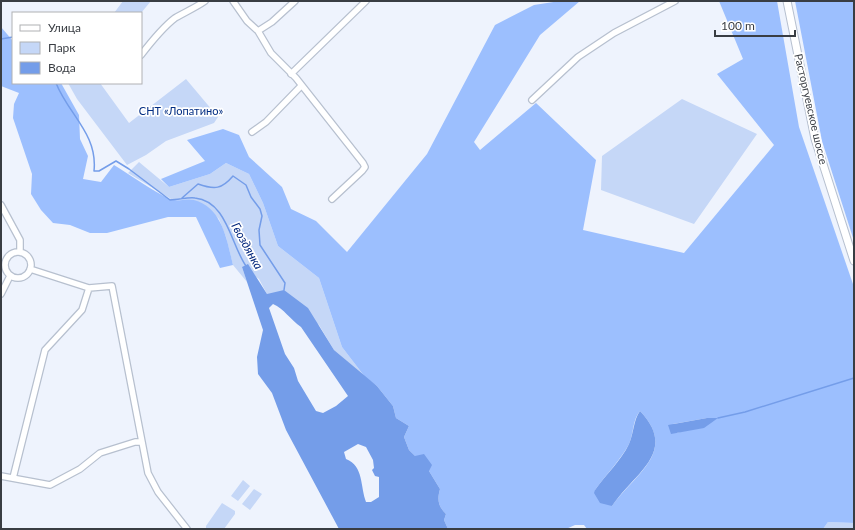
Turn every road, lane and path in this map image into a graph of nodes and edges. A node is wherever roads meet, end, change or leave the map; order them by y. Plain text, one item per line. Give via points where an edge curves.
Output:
1 (205, 1) edge
2 (233, 1) edge
3 (295, 1) edge
4 (366, 1) edge
5 (675, 1) edge
6 (787, 1) edge
7 (258, 31) junction
8 (142, 54) edge
9 (291, 74) junction
10 (301, 86) junction
11 (532, 100) dead end
12 (252, 132) dead end
13 (332, 199) dead end
14 (1, 206) edge
15 (20, 252) junction
16 (3, 259) edge
17 (854, 261) edge
18 (30, 269) junction
19 (10, 276) junction
20 (89, 288) junction
21 (1, 294) edge
22 (142, 442) junction
23 (1, 476) edge
24 (13, 478) junction
25 (187, 529) edge

1 - 8 street via 192,11 174,19
2 - 7 street
3 - 7 street
4 - 9 street
5 - 11 street via 578,57
6 - 17 main road, Расторгуевское шоссе via 815,139
7 - 9 street via 271,53
9 - 10 street
10 - 12 street via 266,122
10 - 13 street via 365,167
14 - 15 street via 20,240
15 - 16 street via 12,252
15 - 18 street via 28,256
16 - 19 street
18 - 19 street via 21,277
18 - 20 street
19 - 21 street
20 - 22 street via 112,286
20 - 24 street via 82,310 45,350
22 - 24 street via 100,453 80,469 50,485
22 - 25 street via 151,481
23 - 24 street

